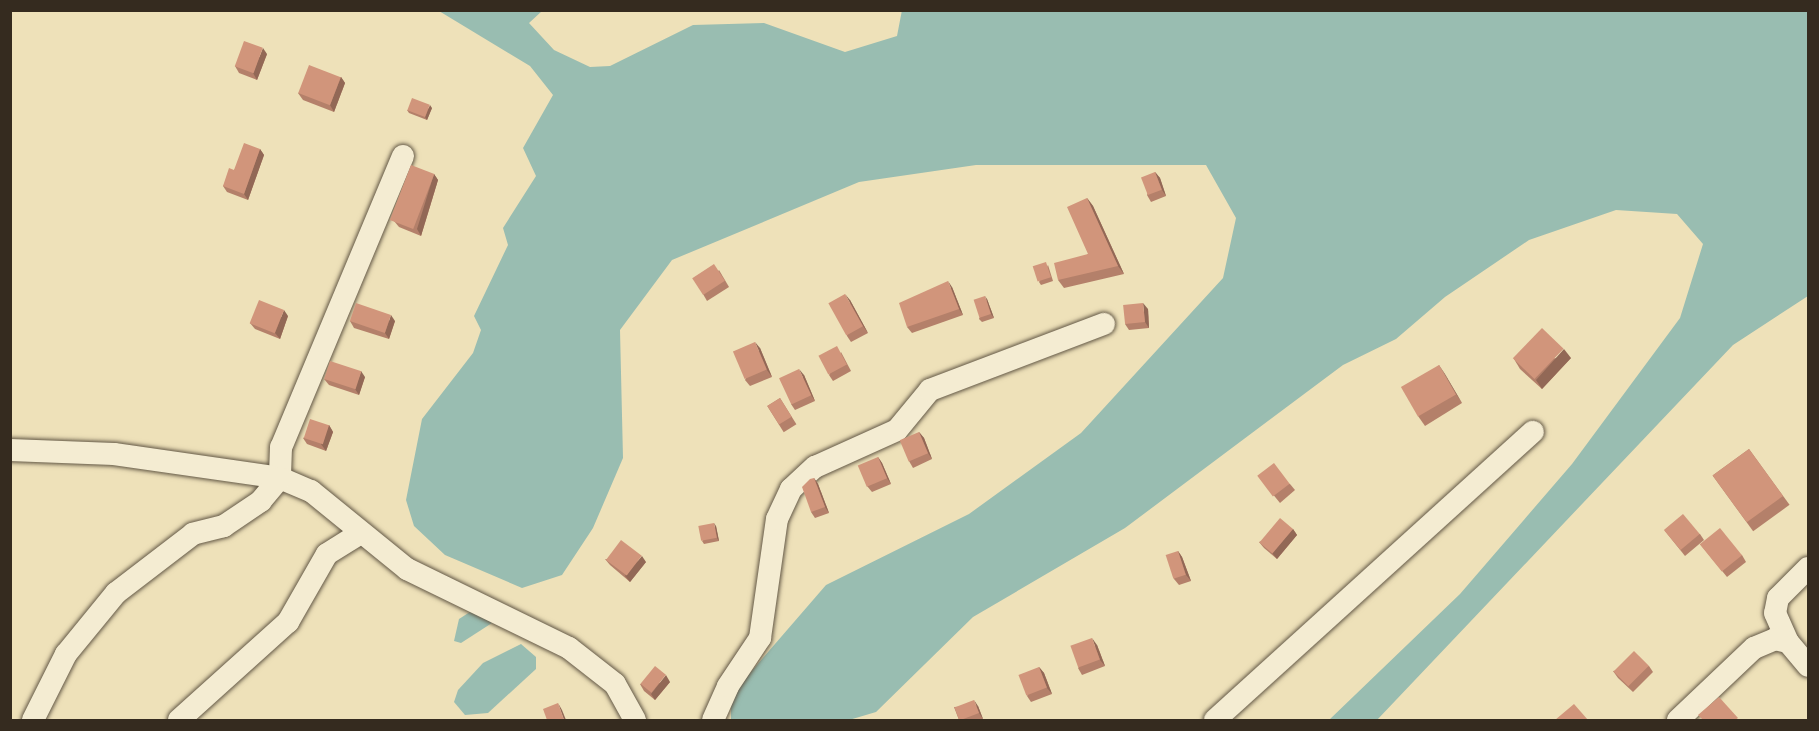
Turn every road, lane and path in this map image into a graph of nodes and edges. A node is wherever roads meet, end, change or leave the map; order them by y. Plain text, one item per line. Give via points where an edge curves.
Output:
1 (403, 156) dead end
2 (1104, 324) dead end
3 (1533, 432) dead end
4 (10, 450) edge
5 (280, 478) junction
6 (360, 533) junction
7 (1809, 568) edge
8 (1788, 642) junction
9 (1809, 666) edge
10 (33, 720) edge
11 (179, 720) edge
12 (635, 720) edge
13 (713, 720) edge
14 (1215, 720) edge
15 (1678, 720) edge

1 - 5 street via 281,447
2 - 13 street via 930,390 897,430 815,467 790,489 777,519 760,638 728,686
3 - 14 street
4 - 5 street via 114,453
5 - 6 street via 311,490
5 - 10 street via 261,501 224,526 193,534 116,593 66,654
6 - 11 street via 327,554 288,622
6 - 12 street via 407,570 569,648 615,684
7 - 8 street via 1778,598 1775,613
8 - 9 street
8 - 15 street via 1775,639 1754,648

